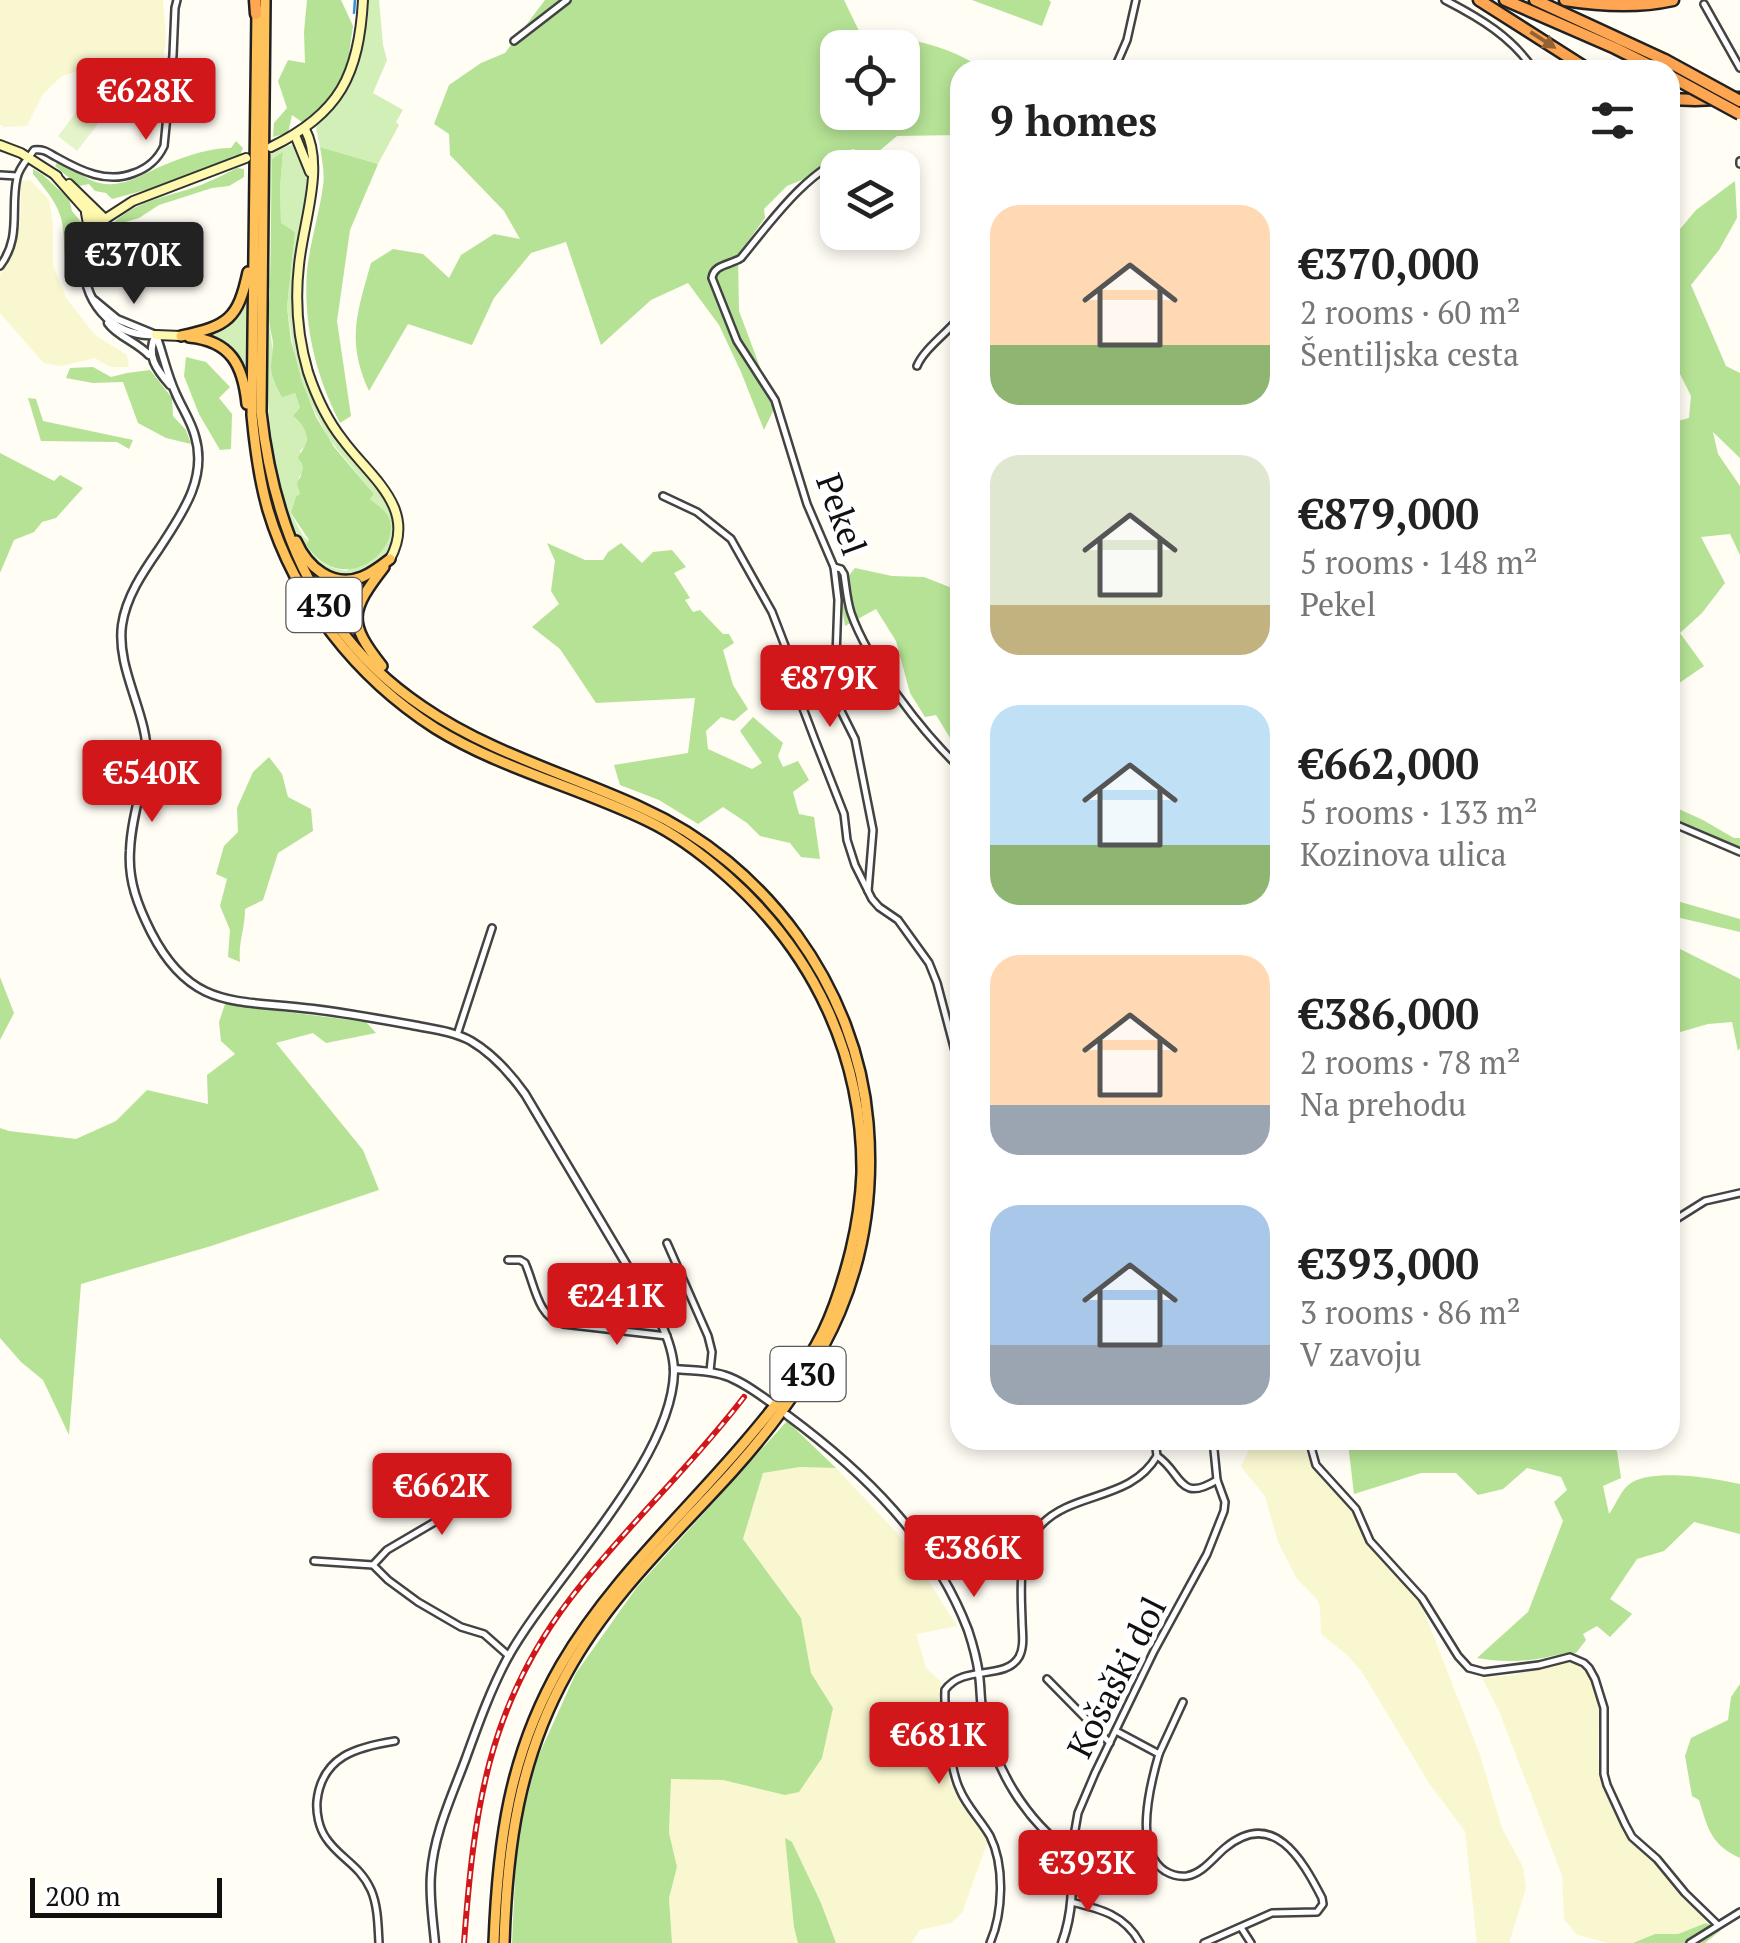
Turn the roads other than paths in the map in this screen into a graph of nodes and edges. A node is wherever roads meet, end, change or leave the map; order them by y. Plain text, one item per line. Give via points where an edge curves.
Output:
1 (177, 0) edge
2 (256, 0) edge
3 (265, 0) edge
4 (363, 0) edge
5 (566, 0) edge
6 (1136, 0) edge
7 (1445, 0) edge
8 (1479, 0) edge
9 (1505, 0) edge
10 (1535, 0) edge
11 (1565, 0) edge
12 (1673, 0) edge
13 (1704, 4) dead end
14 (256, 14) joint
15 (514, 41) dead end
16 (1118, 60) edge
17 (1526, 60) edge
18 (1573, 60) edge
19 (1649, 60) edge
20 (1652, 60) edge
21 (1740, 68) edge
22 (1680, 73) edge
23 (1680, 81) edge
24 (1680, 99) edge
25 (1740, 100) edge
26 (1740, 114) edge
27 (305, 129) junction
28 (295, 135) junction
29 (0, 145) edge
30 (271, 147) dead end
31 (246, 158) dead end
32 (26, 161) junction
33 (820, 174) edge
34 (0, 175) edge
35 (55, 175) junction
36 (17, 176) junction
37 (311, 180) junction
38 (82, 205) junction
39 (104, 220) junction
40 (86, 250) junction
41 (252, 255) junction
42 (2, 262) edge
43 (94, 300) junction
44 (106, 318) junction
45 (950, 329) edge
46 (156, 335) junction
47 (182, 336) junction
48 (152, 358) junction
49 (917, 366) dead end
50 (174, 390) junction
51 (252, 415) junction
52 (663, 496) dead end
53 (276, 499) junction
54 (390, 559) junction
55 (834, 567) junction
56 (402, 692) junction
57 (950, 758) edge
58 (1680, 826) edge
59 (1740, 852) edge
60 (868, 892) junction
61 (492, 928) dead end
62 (950, 1028) edge
63 (457, 1034) junction
64 (1740, 1194) edge
65 (1680, 1217) edge
66 (668, 1243) dead end
67 (508, 1260) dead end
68 (667, 1336) junction
69 (674, 1369) junction
70 (710, 1371) junction
71 (770, 1402) dead end
72 (788, 1416) dead end
73 (1156, 1450) edge
74 (1214, 1450) edge
75 (1311, 1450) edge
76 (1157, 1456) junction
77 (1217, 1480) junction
78 (491, 1489) dead end
79 (314, 1561) dead end
80 (372, 1565) junction
81 (509, 1656) junction
82 (979, 1672) junction
83 (1046, 1678) dead end
84 (1183, 1702) dead end
85 (1116, 1731) junction
86 (396, 1742) dead end
87 (1110, 1743) junction
88 (1159, 1754) junction
89 (1071, 1853) junction
90 (1071, 1902) junction
91 (1740, 1912) edge
92 (1718, 1924) junction
93 (1241, 1928) junction
94 (378, 1943) edge
95 (435, 1943) edge
96 (494, 1943) edge
97 (504, 1943) edge
98 (990, 1943) edge
99 (1062, 1943) edge
100 (1140, 1943) edge
101 (1204, 1943) edge
102 (1252, 1943) edge
103 (1690, 1943) edge

1 - 32 street via 164,146 156,160 110,179 41,148
2 - 14 highway
3 - 53 highway, 430 via 261,412
4 - 27 main road via 359,45 346,82
5 - 15 street
6 - 16 street
7 - 17 street via 1483,20
8 -> 18 highway
9 - 19 highway
10 - 20 highway
11 - 12 highway via 1616,6
13 - 21 street
14 - 41 highway, 430
22 - 25 highway, bridge
23 - 26 highway, bridge
24 - 25 highway
27 - 28 main road
27 - 37 main road via 314,154
28 - 30 main road
28 - 37 main road
29 - 32 main road
31 - 39 main road via 132,201
32 - 35 main road
32 - 36 street
33 - 55 street, Pekel via 741,258 717,268 712,278 738,341 776,400
34 - 36 street
35 - 38 main road
35 - 39 main road
36 - 42 street via 16,222
37 - 54 main road via 298,290 304,358 330,422 397,513
38 - 39 main road
38 - 40 main road
39 - 40 street
40 - 43 street
41 - 47 highway via 234,312 212,329
41 - 51 highway, 430
43 - 44 street
43 - 46 street via 117,319
44 - 46 street via 124,330
44 - 48 street
45 - 49 street
46 - 47 main road
46 - 48 street
46 - 50 street
47 - 51 highway via 230,353
48 - 50 street
50 - 63 street via 198,442 195,486 136,584 122,635 148,746 130,850 143,915 172,963 220,998
51 - 96 highway, 430 via 276,532 344,650 438,730 651,822 736,884 810,972 848,1063 858,1117 862,1175 856,1227 823,1332 802,1370 614,1588 560,1666 514,1775 499,1854
52 - 60 street via 725,532 772,612
53 - 54 highway via 307,560 325,575 354,580
53 - 56 highway, 430 via 299,560 334,621
54 - 56 highway via 367,588 358,627
55 - 57 street via 844,574 852,614 871,653
55 - 60 street, Pekel via 835,685 855,739 873,830
56 - 97 highway, 430 via 478,741 646,810 743,874 818,967 844,1022 868,1117 866,1225 835,1326 770,1428 622,1592 567,1672 523,1778 509,1854
58 - 59 street
60 - 62 street via 929,963
61 - 63 street
63 - 68 street via 502,1066 524,1094
64 - 65 street via 1705,1202
66 - 70 street via 708,1336
67 - 68 street via 525,1263 547,1317 556,1323
68 - 69 street
69 - 70 street
69 - 81 street via 671,1399 650,1449
70 - 71 street
72 - 82 street via 864,1478 921,1544 966,1627
73 - 76 street
74 - 77 street, Košaški dol
75 - 92 street via 1469,1668 1484,1672 1570,1657 1584,1663 1604,1708 1607,1785 1625,1824
76 - 77 street via 1188,1488
76 - 82 street via 1131,1482 1041,1524 1023,1564 1020,1656 1008,1667
77 - 85 street, Košaški dol via 1226,1502 1208,1554
78 - 80 street
79 - 80 street
80 - 81 street
81 - 95 street via 438,1832 431,1874
82 - 89 street via 988,1734 1010,1784 1045,1832
82 - 98 street via 952,1680 944,1696 960,1793 990,1836 1001,1866
83 - 87 street
84 - 88 street
85 - 87 street, Košaški dol
85 - 88 street
86 - 94 street via 340,1758 322,1779 316,1807 324,1836 362,1873 372,1894
87 - 89 street, Košaški dol via 1078,1813
88 - 93 street via 1146,1839 1163,1870 1192,1875 1242,1837 1270,1835 1294,1850 1322,1898 1317,1912 1272,1913
89 - 90 street, Košaški dol
90 - 99 street, Košaški dol
90 - 100 street via 1117,1916
91 - 92 street
92 - 103 street
93 - 101 street
93 - 102 street

